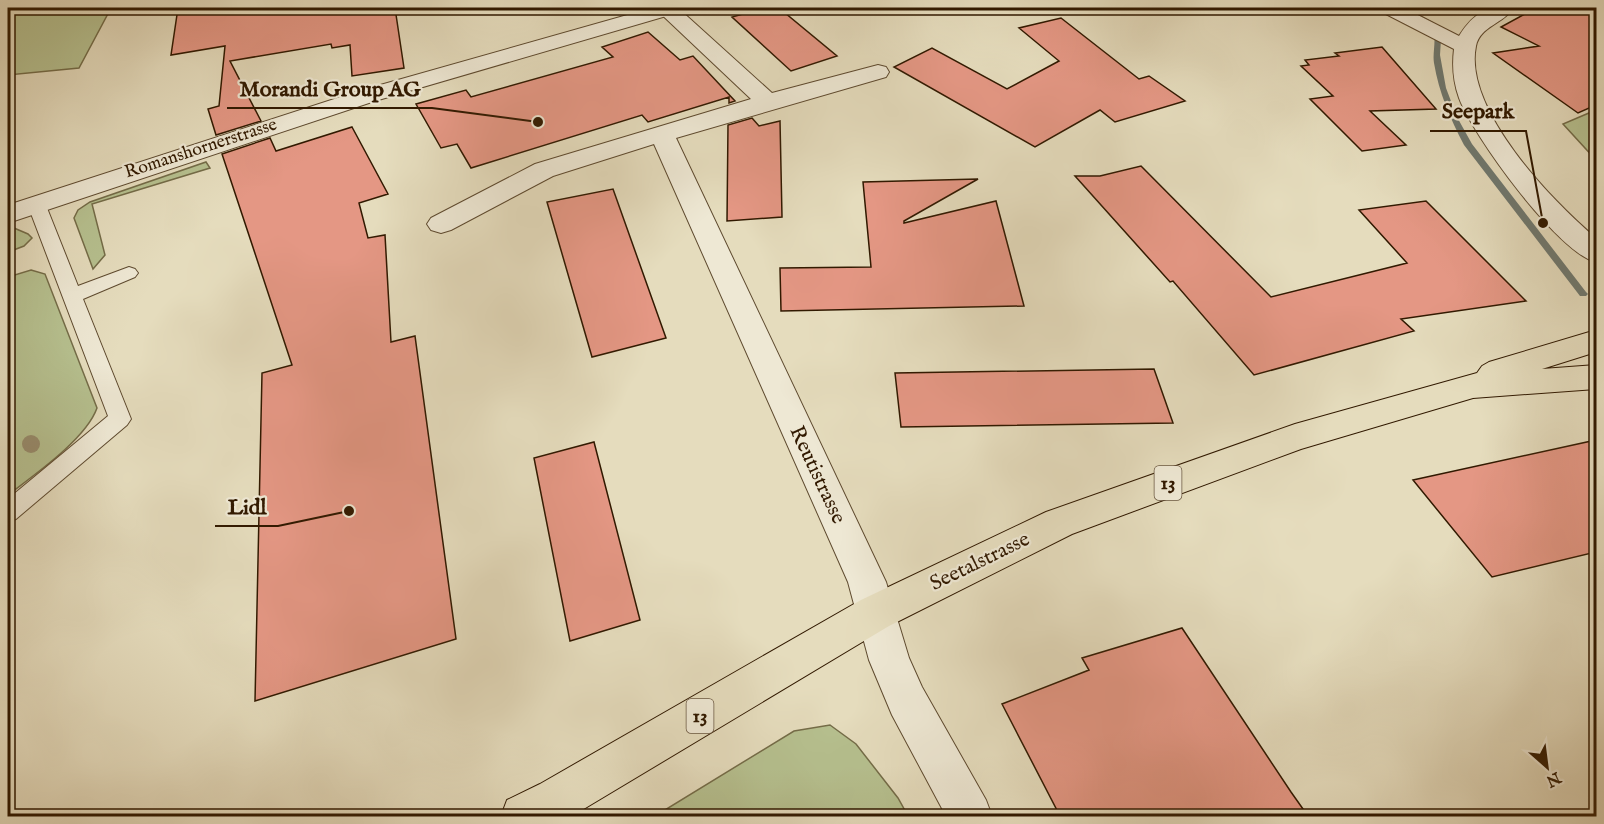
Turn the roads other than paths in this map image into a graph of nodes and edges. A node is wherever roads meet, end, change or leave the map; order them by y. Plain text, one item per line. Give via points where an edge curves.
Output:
1 (670, 8) edge
2 (1389, 8) edge
3 (1503, 8) edge
4 (1465, 45) junction
5 (878, 72) dead end
6 (767, 102) junction
7 (662, 134) junction
8 (36, 204) junction
9 (8, 214) edge
10 (441, 224) dead end
11 (1593, 255) edge
12 (129, 273) dead end
13 (72, 296) junction
14 (1596, 341) edge
15 (1596, 377) edge
16 (1473, 386) junction
17 (8, 512) edge
18 (875, 613) junction
19 (523, 816) edge
20 (970, 816) edge

1 - 6 street
1 - 8 street, Romanshornerstrasse via 367,96
2 - 4 street
3 - 4 street via 1484,20
4 - 11 street via 1467,83 1483,125 1521,177
5 - 6 street
6 - 7 street
7 - 10 street via 544,170
7 - 18 street, Reutistrasse via 867,582
8 - 9 street, Romanshornerstrasse
8 - 13 lane
12 - 13 lane
13 - 17 lane via 120,419
14 - 16 main road, Seetalstrasse / 13 via 1500,370
15 - 16 main road, Seetalstrasse / 13
16 - 18 main road, Seetalstrasse / 13 via 1295,437 1059,523
18 - 19 main road, Seetalstrasse / 13
18 - 20 street, Reutistrasse via 907,702

